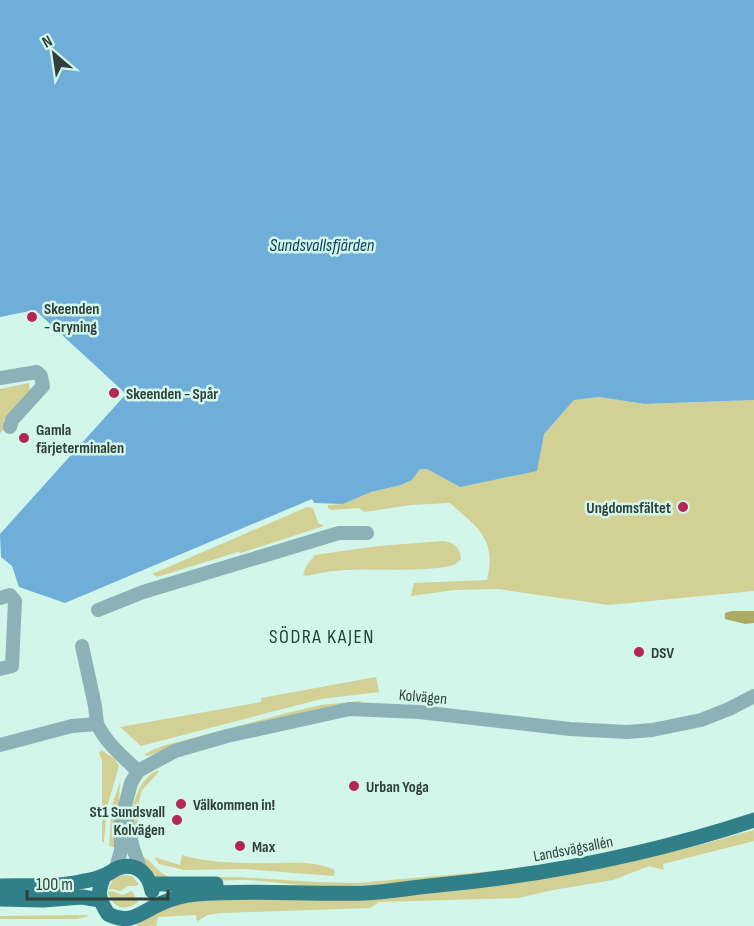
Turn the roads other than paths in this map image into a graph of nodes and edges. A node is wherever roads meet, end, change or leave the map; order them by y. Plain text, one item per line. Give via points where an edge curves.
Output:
1 (0, 378) edge
2 (10, 427) dead end
3 (367, 533) dead end
4 (0, 598) edge
5 (98, 610) dead end
6 (82, 646) dead end
7 (0, 669) edge
8 (754, 696) edge
9 (97, 724) junction
10 (0, 746) edge
11 (138, 771) junction
12 (124, 815) junction
13 (754, 820) edge
14 (141, 871) junction
15 (110, 872) junction
16 (151, 884) junction
17 (0, 886) edge
18 (394, 890) junction
19 (0, 899) edge
20 (100, 900) junction
21 (128, 921) edge

1 - 2 street via 37,372 41,376 42,386
3 - 5 street via 339,533 142,592
4 - 7 street via 10,595 15,601 12,666
6 - 9 street
8 - 11 street, Kolvägen via 691,722 627,732 350,709 204,742 168,754
9 - 10 street via 63,728
9 - 11 street via 117,753
11 - 12 street
12 - 14 street
12 - 15 street via 121,850
13 - 18 main road, Landsvägsallén via 639,854 588,864
14 - 15 main road via 133,867
14 - 16 main road
15 - 17 main road via 60,885
15 - 20 main road via 99,888
16 - 18 main road, Landsvägsallén
16 - 21 main road via 149,905
18 - 21 main road, Landsvägsallén via 188,895 162,902
19 - 20 main road
20 - 21 main road via 108,914

